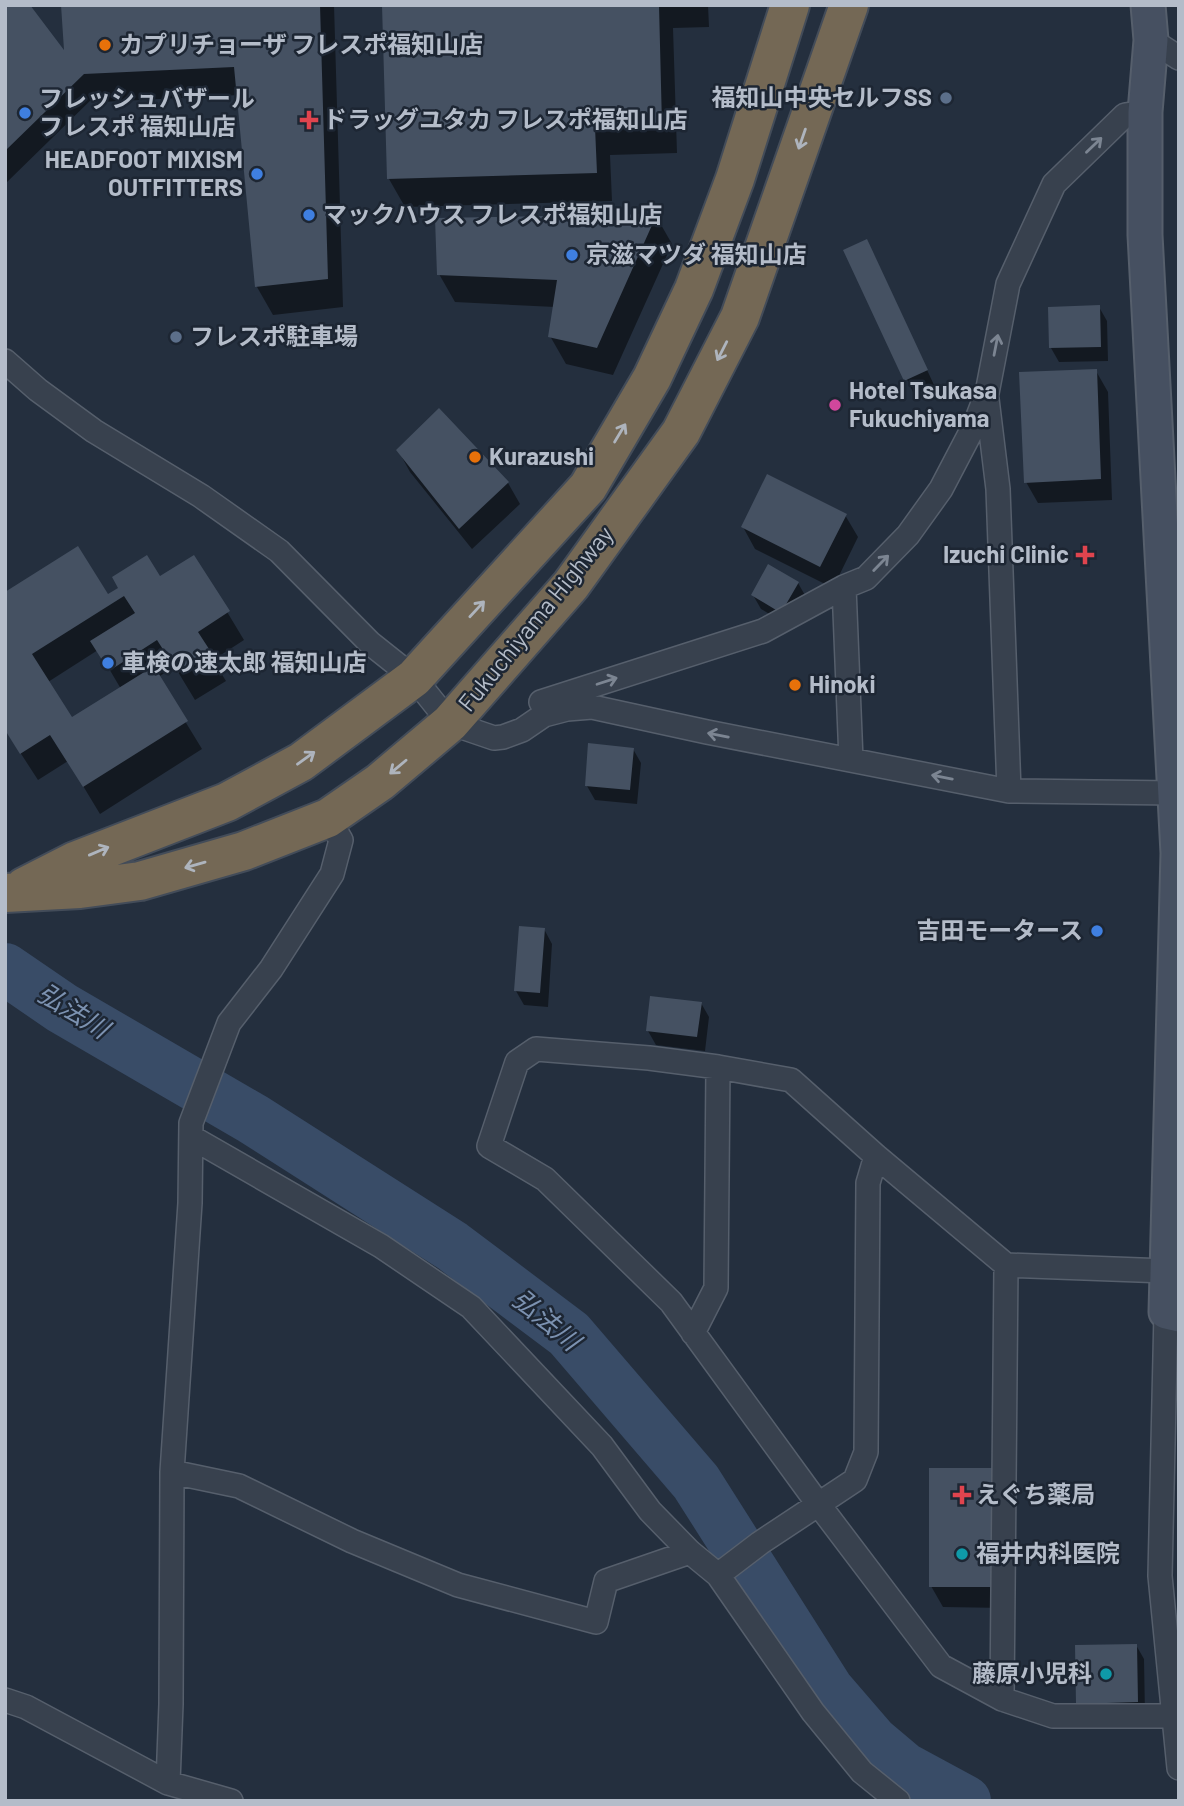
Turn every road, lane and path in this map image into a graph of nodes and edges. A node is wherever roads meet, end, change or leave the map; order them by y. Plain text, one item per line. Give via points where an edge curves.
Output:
1 (790, 5) edge
2 (849, 5) edge
3 (1148, 5) edge
4 (1151, 40) junction
5 (1179, 58) edge
6 (1145, 112) junction
7 (5, 361) edge
8 (987, 393) junction
9 (844, 587) junction
10 (414, 678) junction
11 (450, 723) junction
12 (850, 760) junction
13 (1009, 790) junction
14 (1174, 793) junction
15 (328, 818) junction
16 (1178, 853) edge
17 (11, 892) edge
18 (718, 1067) junction
19 (191, 1137) junction
20 (876, 1156) junction
21 (1006, 1265) junction
22 (1166, 1271) junction
23 (1172, 1313) edge
24 (693, 1333) junction
25 (172, 1472) junction
26 (818, 1504) junction
27 (690, 1552) junction
28 (718, 1575) junction
29 (1002, 1699) junction
30 (5, 1700) edge
31 (1172, 1716) junction
32 (1179, 1768) edge
33 (168, 1783) junction
34 (231, 1801) edge
35 (898, 1801) edge

10 -> 1 highway, Fukuchiyama Highway via 588,487 652,378 694,289
2 -> 11 highway, Fukuchiyama Highway via 740,317 681,432 571,585
3 - 4 street
4 - 5 street
4 - 6 street
8 -> 6 street via 1008,284 1054,184 1125,115
6 - 14 street via 1144,235
7 - 10 street via 94,431 201,496 279,551 370,643
9 -> 8 street via 866,578 908,535 942,489
8 - 13 street via 999,489
11 -> 9 street via 504,725 534,705 763,631
9 - 12 street
10 - 11 street
17 -> 10 highway, Fukuchiyama Highway via 75,861 227,802 291,768
12 -> 11 street via 592,708 544,715 522,730 494,738
11 -> 15 highway, Fukuchiyama Highway via 380,782
13 -> 12 street
13 - 14 street
14 - 16 street
15 -> 17 highway, Fukuchiyama Highway via 244,851 140,881
15 - 19 street via 341,840 332,874 271,970 229,1023 191,1123
16 - 22 street
18 - 20 street via 791,1080
18 - 24 street via 716,1288
18 - 24 street via 536,1049 517,1062 489,1146 545,1179 671,1302
19 - 25 street
19 - 27 street via 381,1246 471,1307 602,1446 650,1511
20 - 21 street
20 - 26 street via 868,1182 866,1452 855,1480
21 - 22 street
21 - 29 street
22 - 23 street
23 - 31 street via 1160,1576
24 - 26 street
25 - 27 street via 239,1486 352,1541 458,1585 596,1622 606,1581
25 - 33 street
26 - 28 street
26 - 29 street via 941,1666
27 - 28 street
28 - 35 street via 813,1712 862,1772
29 - 31 street via 1053,1717
30 - 33 street
31 - 32 street
33 - 34 street

